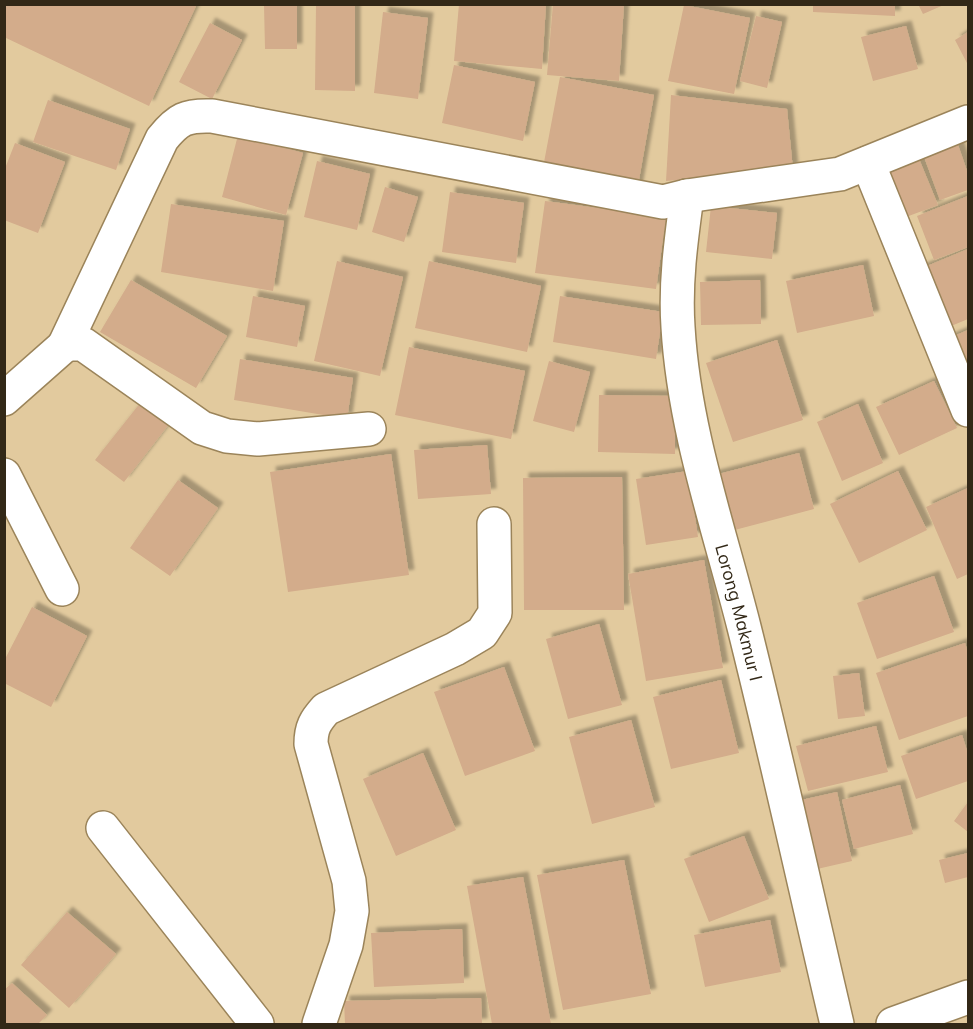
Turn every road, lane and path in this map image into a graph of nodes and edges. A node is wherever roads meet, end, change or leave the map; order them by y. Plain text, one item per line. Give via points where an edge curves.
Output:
1 (969, 122) edge
2 (868, 163) junction
3 (687, 196) junction
4 (64, 346) junction
5 (4, 399) edge
6 (969, 410) edge
7 (369, 429) dead end
8 (4, 476) edge
9 (494, 524) dead end
10 (62, 589) dead end
11 (103, 828) dead end
12 (969, 997) edge
13 (256, 1024) edge
14 (319, 1024) edge
15 (837, 1024) edge
16 (893, 1024) edge

1 - 2 street
2 - 3 street via 840,174
2 - 6 street
3 - 4 street via 663,202 212,116 195,116 172,126 162,139
3 - 15 street, Lorong Makmur I via 677,286 685,392
4 - 5 street
4 - 7 street via 83,344 202,428 227,436 258,439
8 - 10 street
9 - 14 street via 495,613 482,633 326,709 311,730 311,744 349,881 352,911 346,945
11 - 13 street
12 - 16 street

